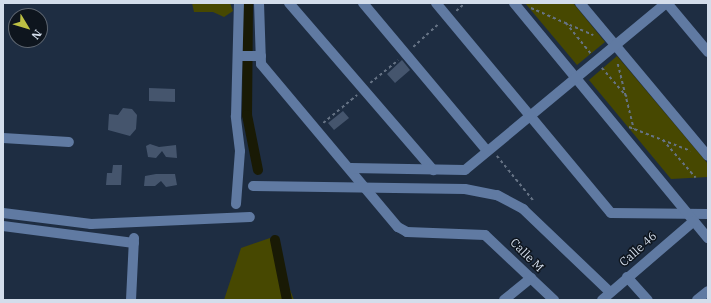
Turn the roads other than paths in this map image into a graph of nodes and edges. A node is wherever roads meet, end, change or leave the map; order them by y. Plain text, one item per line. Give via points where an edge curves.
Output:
1 (238, 3) edge
2 (289, 3) edge
3 (364, 3) edge
4 (436, 3) edge
5 (514, 3) edge
6 (580, 3) edge
7 (666, 3) edge
8 (259, 4) edge
9 (615, 45) junction
10 (708, 52) edge
11 (249, 56) junction
12 (577, 77) junction
13 (531, 116) junction
14 (3, 138) edge
15 (69, 142) dead end
16 (704, 143) edge
17 (413, 148) junction
18 (489, 150) junction
19 (708, 156) edge
20 (351, 168) junction
21 (408, 169) junction
22 (433, 170) junction
23 (465, 170) junction
24 (253, 186) dead end
25 (367, 186) junction
26 (465, 189) junction
27 (236, 204) dead end
28 (3, 213) edge
29 (708, 214) edge
30 (250, 217) dead end
31 (692, 217) junction
32 (708, 225) edge
33 (3, 226) edge
34 (708, 238) edge
35 (627, 277) junction
36 (531, 278) junction
37 (708, 291) edge
38 (610, 292) junction
39 (131, 300) edge
40 (504, 300) edge
41 (554, 300) edge
42 (602, 300) edge
43 (648, 300) edge
44 (697, 300) edge

1 - 11 street
2 - 17 street
3 - 18 street
4 - 13 street
5 - 12 street
6 - 9 street
7 - 9 street
7 - 10 street
8 - 11 street
9 - 12 street
9 - 16 street
11 - 20 street via 261,64
11 - 27 street via 236,116 240,151
12 - 13 street
12 - 31 street
13 - 18 street
13 - 31 street via 611,213
14 - 15 street
16 - 19 street
17 - 21 street via 414,159
17 - 22 street
18 - 23 street
20 - 21 street
20 - 25 street
21 - 22 street
22 - 23 street
23 - 26 street
24 - 25 street
25 - 26 street
25 - 36 street, Calle M via 402,231 479,234 494,240
26 - 38 street via 514,202
28 - 30 street via 91,224
29 - 31 street
31 - 32 street
31 - 34 street
31 - 35 street, Calle 46
33 - 39 street via 134,240
35 - 38 street, Calle 46
35 - 43 street
36 - 40 street
36 - 41 street, Calle M
37 - 44 street
38 - 42 street, Calle 46

